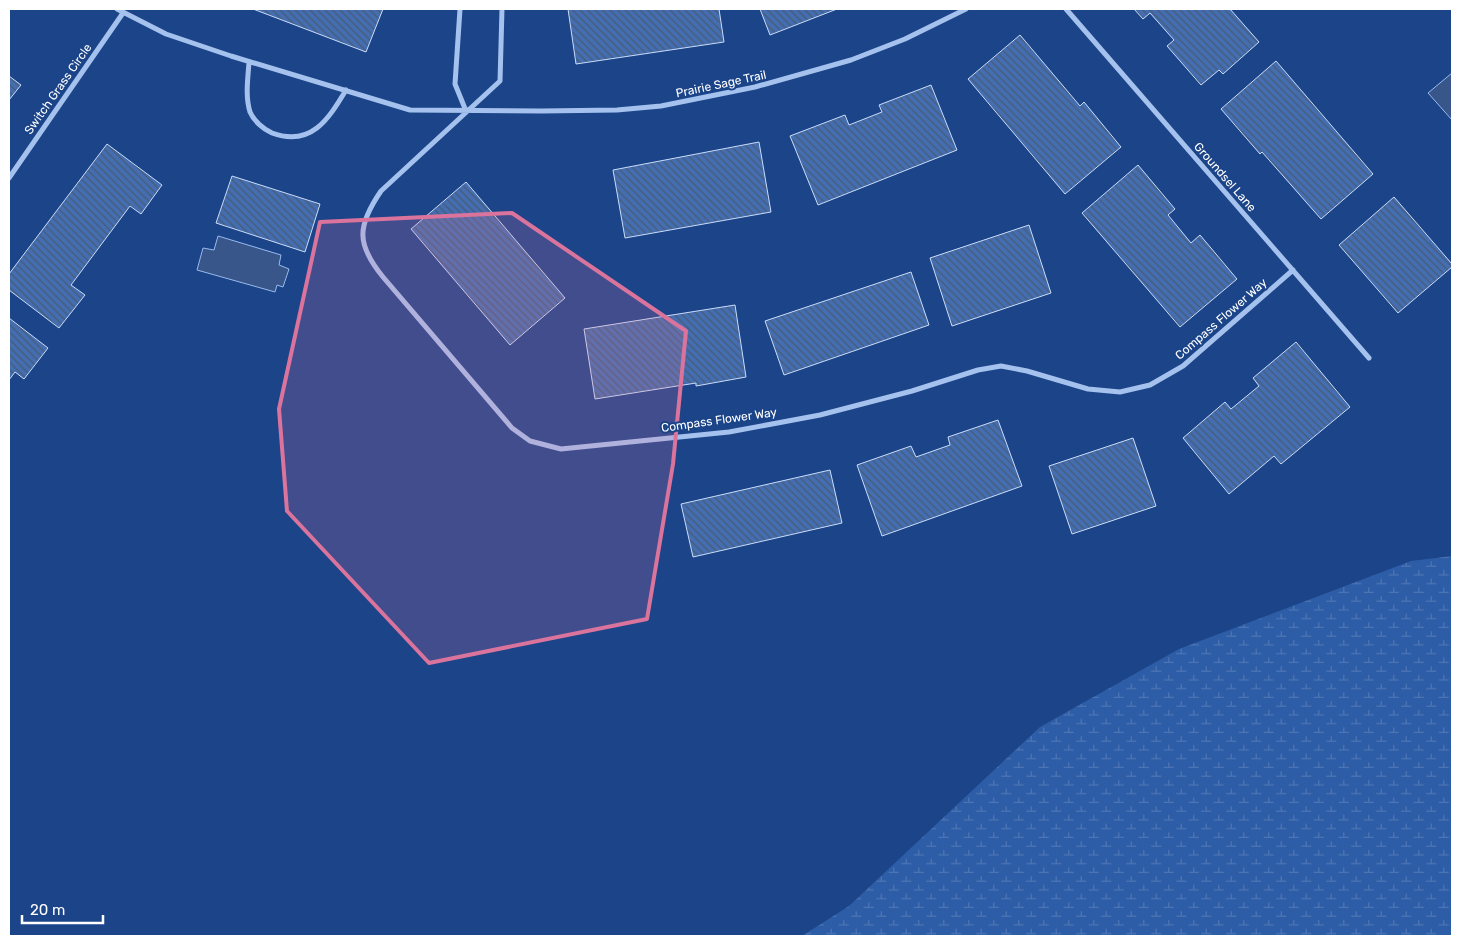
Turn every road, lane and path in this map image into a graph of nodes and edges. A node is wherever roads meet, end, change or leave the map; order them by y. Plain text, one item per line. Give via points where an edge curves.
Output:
1 (117, 9) edge
2 (460, 9) edge
3 (502, 9) edge
4 (966, 9) edge
5 (1066, 9) edge
6 (123, 13) junction
7 (249, 62) junction
8 (346, 90) junction
9 (466, 111) junction
10 (9, 178) edge
11 (1293, 270) junction
12 (1369, 358) dead end

1 - 6 street
2 - 9 street via 455,84
3 - 9 street, Compass Flower Way via 500,81
4 - 9 street, Prairie Sage Trail via 852,60 706,98 617,110
5 - 11 street, Groundsel Lane
6 - 7 street via 166,34
6 - 10 street, Switch Grass Circle
7 - 8 street
7 - 8 street via 251,113 263,130 281,136 299,137 310,133 332,113
8 - 9 street via 410,110
9 - 11 street, Compass Flower Way via 381,192 368,210 364,224 367,254 512,428 530,441 561,449 729,432 811,417 1001,366 1088,389 1120,392 1150,385 1183,366
11 - 12 street, Groundsel Lane

